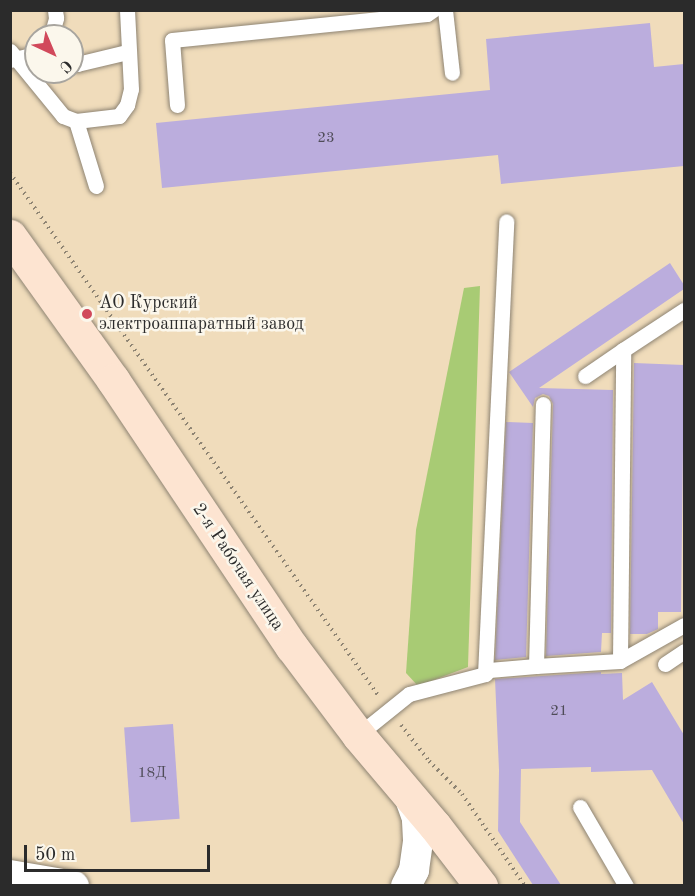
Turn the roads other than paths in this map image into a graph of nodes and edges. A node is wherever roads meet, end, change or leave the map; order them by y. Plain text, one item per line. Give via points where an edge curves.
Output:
1 (127, 10) edge
2 (433, 10) edge
3 (445, 10) edge
4 (128, 52) junction
5 (12, 57) edge
6 (84, 62) edge
7 (452, 73) dead end
8 (177, 105) dead end
9 (76, 122) junction
10 (96, 186) dead end
11 (506, 221) dead end
12 (10, 236) edge
13 (684, 310) edge
14 (623, 350) junction
15 (585, 376) dead end
16 (543, 404) dead end
17 (684, 625) edge
18 (684, 651) edge
19 (620, 661) junction
20 (665, 664) dead end
21 (536, 666) junction
22 (485, 674) junction
23 (358, 735) junction
24 (409, 796) junction
25 (580, 807) dead end
26 (10, 875) edge
27 (74, 885) edge
28 (406, 885) edge
29 (481, 885) edge
30 (626, 885) edge

1 - 4 lane
2 - 8 lane via 426,14 172,40
3 - 7 lane
4 - 6 lane
4 - 9 lane via 131,89 119,116
5 - 9 lane via 63,116
9 - 10 lane
11 - 22 lane
12 - 23 main road, 2-я Рабочая улица via 113,380 292,647
13 - 14 lane
14 - 15 lane
14 - 19 lane
16 - 21 lane
17 - 19 lane
18 - 20 lane
19 - 21 lane
21 - 22 lane via 489,670
22 - 23 lane via 409,694
23 - 24 main road, 2-я Рабочая улица
24 - 28 street via 417,818 418,840 414,870
24 - 29 main road, 2-я Рабочая улица
25 - 30 lane
26 - 27 street

